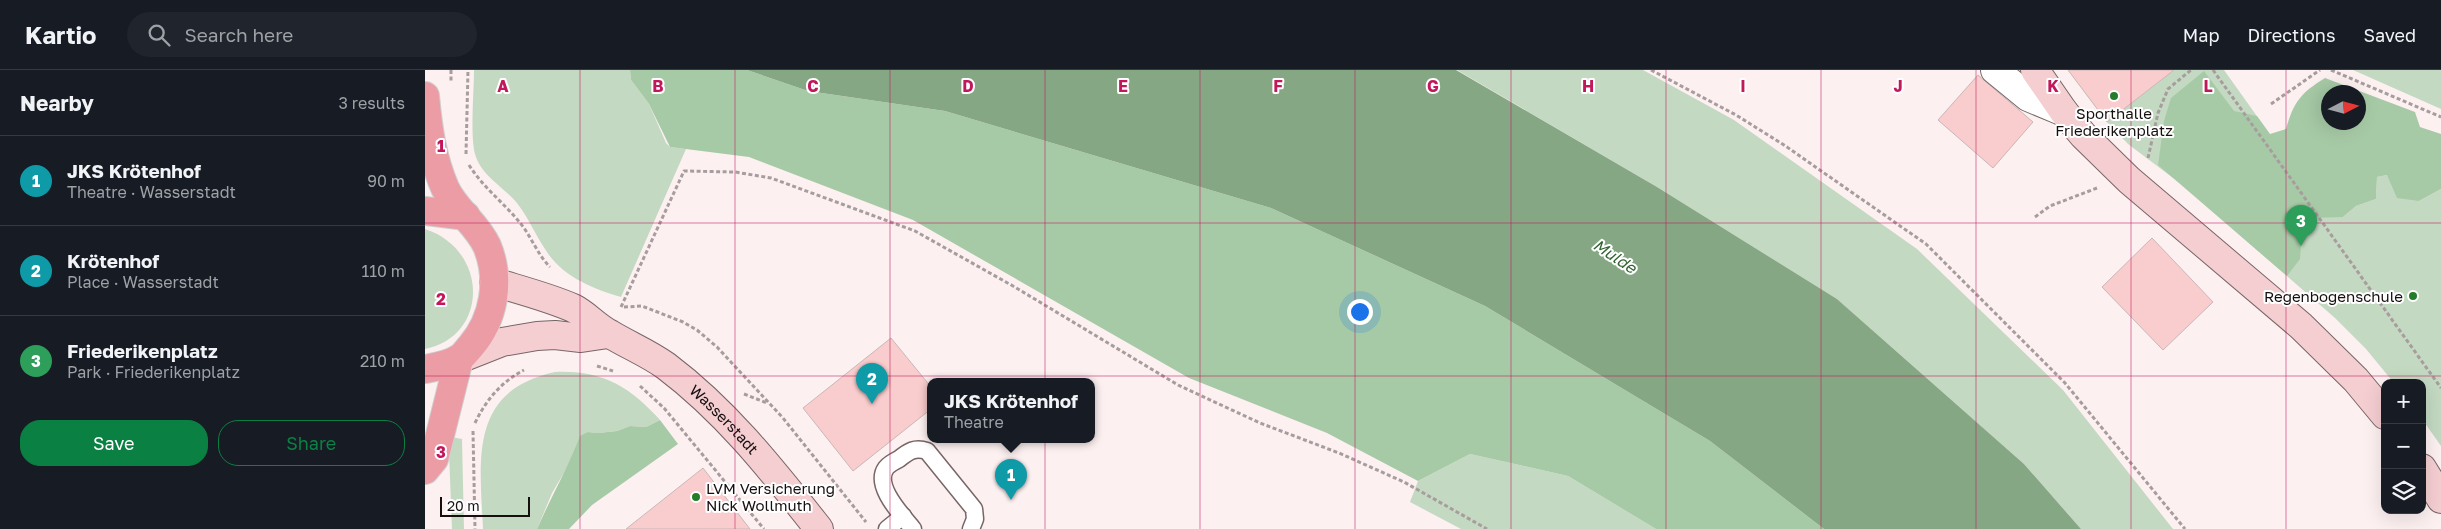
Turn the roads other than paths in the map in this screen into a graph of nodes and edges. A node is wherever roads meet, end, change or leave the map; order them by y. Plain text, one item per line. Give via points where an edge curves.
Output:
1 (1995, 70) edge
2 (2035, 70) edge
3 (425, 96) edge
4 (2064, 112) junction
5 (425, 211) edge
6 (466, 216) junction
7 (494, 282) junction
8 (609, 334) junction
9 (459, 359) junction
10 (425, 369) edge
11 (2381, 410) edge
12 (2423, 469) edge
13 (425, 470) edge
14 (2441, 499) edge
15 (908, 522) edge
16 (819, 529) edge
17 (887, 529) edge
18 (971, 529) edge

1 - 4 street via 2028,97
2 - 4 main road
3 - 6 main road via 437,170 446,191
4 - 11 main road via 2129,180 2301,326
5 - 6 main road
6 - 7 main road via 487,246
7 - 8 main road, Wasserstadt via 571,307
7 - 9 main road via 493,304 486,325
8 - 9 main road via 581,338 555,335 511,341
8 - 16 main road, Wasserstadt via 665,366 713,405 745,437
9 - 10 main road
9 - 13 main road via 434,459
12 - 14 main road
15 - 17 lane
15 - 18 lane via 884,490 883,477 886,468 910,450 920,448 927,451 974,509 975,520

